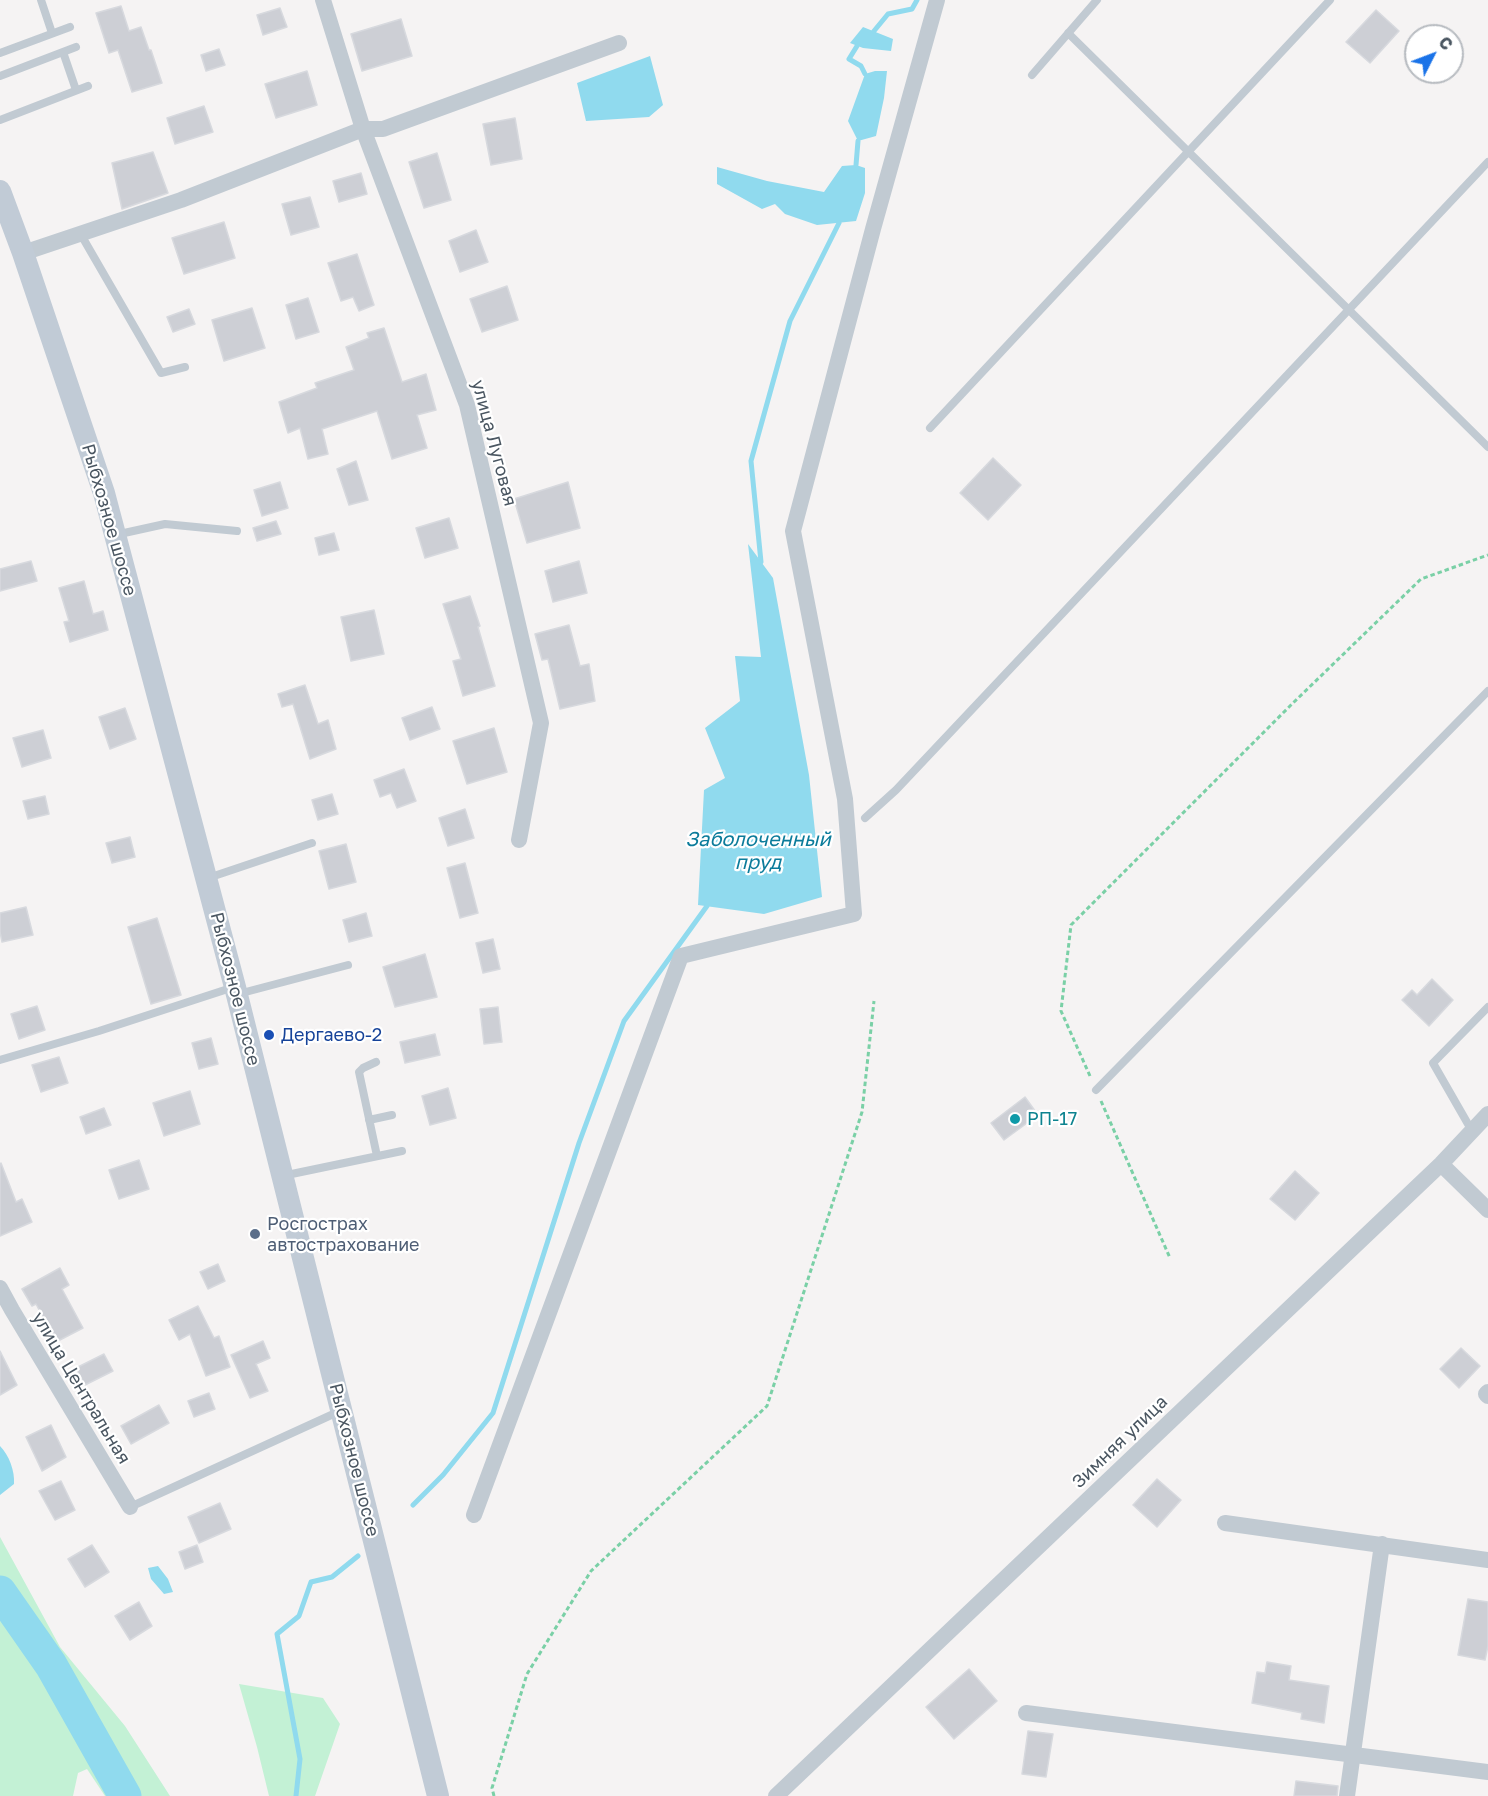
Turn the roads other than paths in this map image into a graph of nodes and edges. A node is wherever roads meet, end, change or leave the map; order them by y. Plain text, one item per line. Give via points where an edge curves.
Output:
1 (41, 0) edge
2 (323, 0) edge
3 (937, 0) edge
4 (1097, 0) edge
5 (1330, 0) edge
6 (70, 27) dead end
7 (52, 33) junction
8 (1068, 33) junction
9 (619, 43) dead end
10 (76, 47) dead end
11 (63, 52) junction
12 (0, 53) edge
13 (1032, 75) dead end
14 (0, 76) edge
15 (88, 86) dead end
16 (76, 90) junction
17 (0, 120) edge
18 (363, 129) junction
19 (1188, 151) junction
20 (1488, 162) edge
21 (0, 191) edge
22 (80, 233) junction
23 (23, 253) junction
24 (1350, 310) junction
25 (185, 367) dead end
26 (930, 428) dead end
27 (1488, 447) edge
28 (237, 531) dead end
29 (115, 536) junction
30 (1488, 691) edge
31 (865, 818) dead end
32 (519, 840) dead end
33 (312, 843) dead end
34 (211, 877) dead end
35 (348, 965) dead end
36 (236, 991) junction
37 (1488, 1008) edge
38 (0, 1060) edge
39 (376, 1062) dead end
40 (1096, 1090) road end
41 (1488, 1114) edge
42 (392, 1115) dead end
43 (369, 1120) junction
44 (1472, 1131) junction
45 (402, 1151) dead end
46 (377, 1156) junction
47 (1441, 1164) junction
48 (282, 1176) junction
49 (1488, 1210) edge
50 (0, 1288) edge
51 (341, 1410) junction
52 (130, 1507) joint
53 (474, 1515) dead end
54 (1225, 1523) dead end
55 (1383, 1544) junction
56 (1488, 1560) edge
57 (1026, 1713) dead end
58 (1353, 1754) junction
59 (1488, 1772) edge
60 (438, 1796) edge
61 (776, 1796) edge
62 (1347, 1796) edge

1 - 7 lane
2 - 18 street, улица Луговая
3 - 53 street via 793,531 845,799 855,914 681,956
4 - 8 lane
5 - 19 lane
6 - 7 lane
7 - 12 lane
8 - 13 lane
8 - 19 lane
9 - 18 street via 383,129
10 - 11 lane
11 - 14 lane
11 - 16 lane
15 - 16 lane
16 - 17 lane
18 - 22 street via 181,200
18 - 32 street, улица Луговая via 467,405 541,723
19 - 24 lane
19 - 26 lane
20 - 24 lane
21 - 23 main road, Рыбхозное шоссе
22 - 23 street
22 - 25 lane via 161,373
23 - 29 main road, Рыбхозное шоссе
24 - 27 lane
24 - 31 lane via 896,790
28 - 29 lane via 165,524
29 - 36 main road, Рыбхозное шоссе
30 - 40 lane
33 - 34 lane
35 - 36 lane
36 - 38 lane
36 - 48 main road, Рыбхозное шоссе
37 - 44 lane via 1433,1063
39 - 43 lane via 359,1072
41 - 44 street, Зимняя улица
42 - 43 lane
43 - 46 lane
44 - 47 street, Зимняя улица
45 - 46 lane
46 - 48 lane
47 - 49 street
47 - 61 street, Зимняя улица
48 - 51 main road, Рыбхозное шоссе
50 - 52 street, улица Центральная
51 - 52 lane
51 - 60 main road, Рыбхозное шоссе
54 - 55 street
55 - 56 street
55 - 58 street
57 - 58 street
58 - 59 street
58 - 62 street

